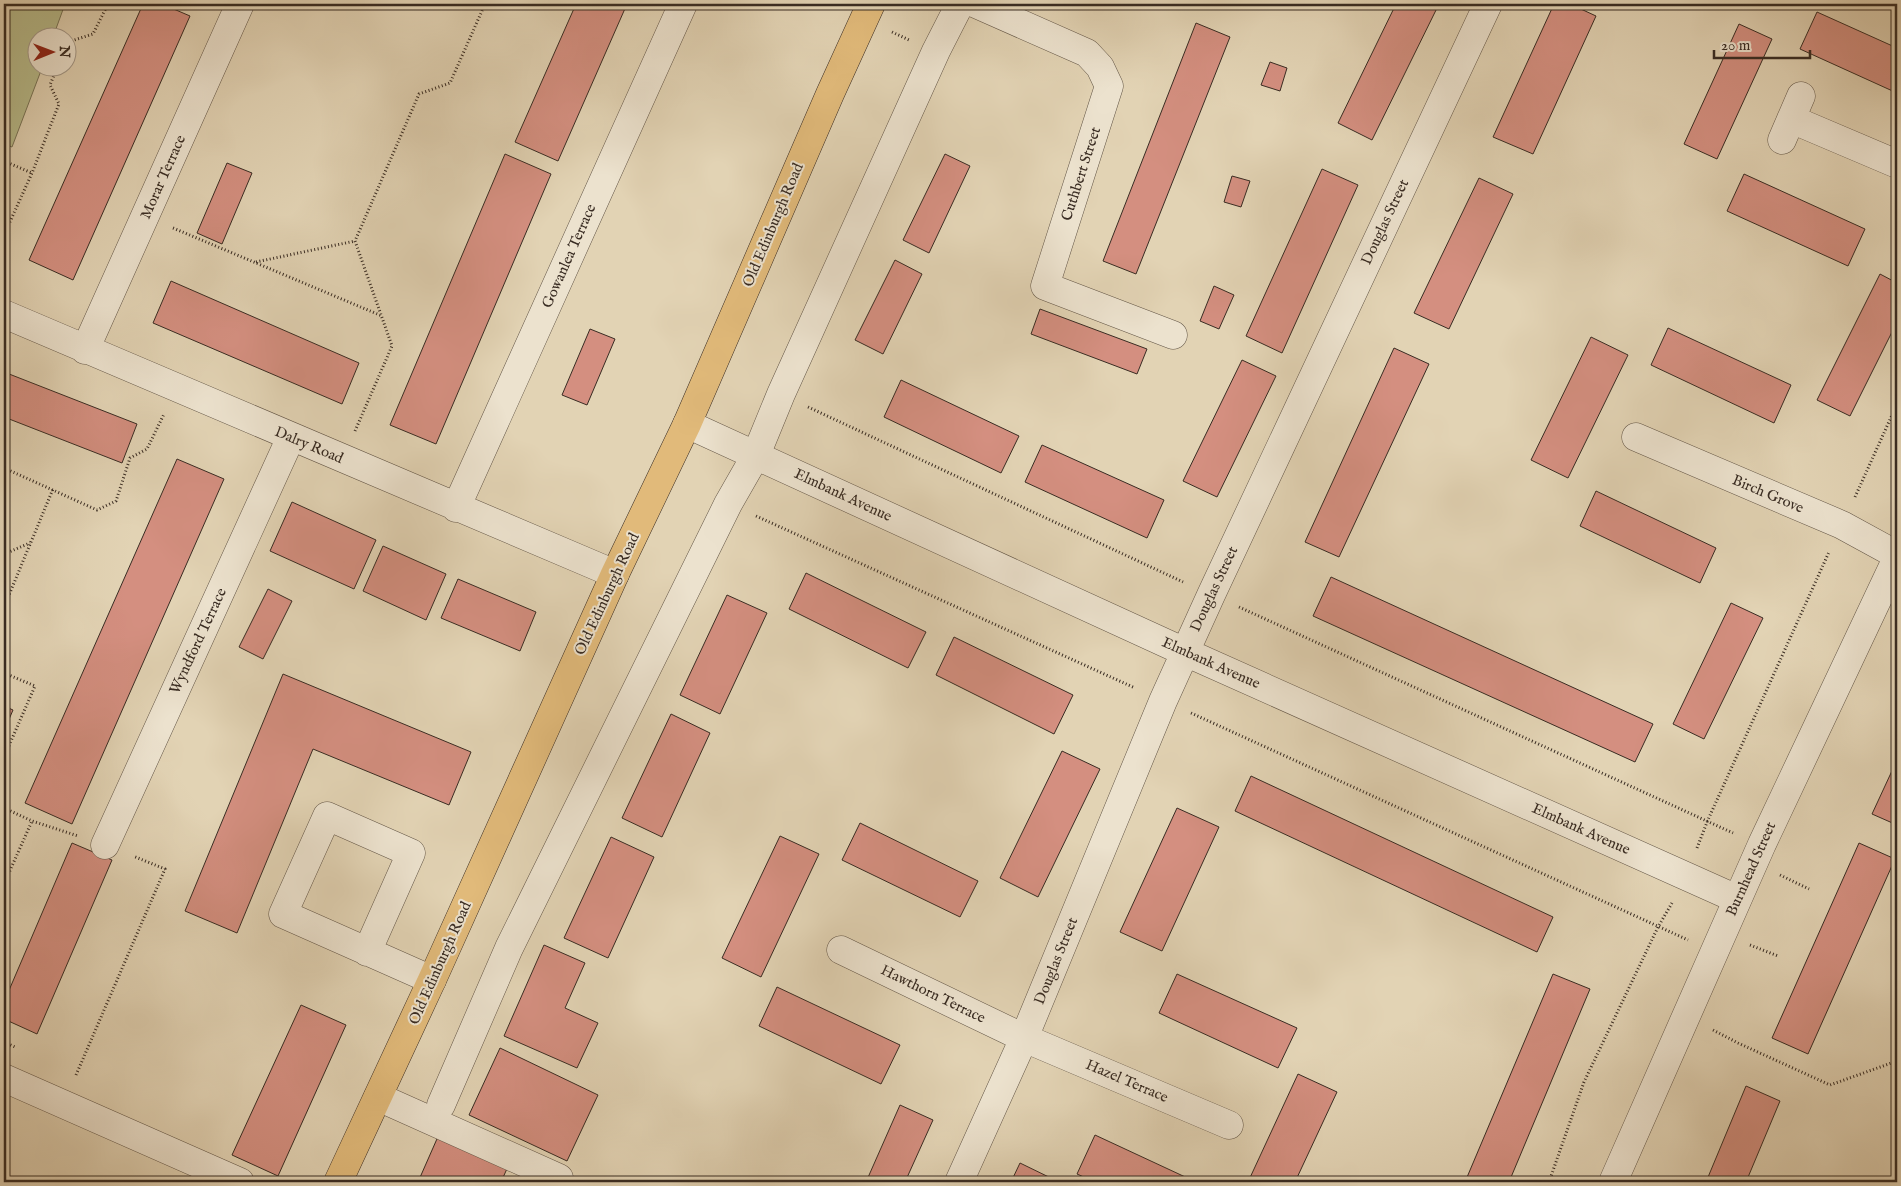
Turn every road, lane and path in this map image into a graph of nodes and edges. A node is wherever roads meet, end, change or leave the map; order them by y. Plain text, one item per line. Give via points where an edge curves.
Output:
1 (108, 4) edge
2 (240, 4) edge
3 (485, 4) edge
4 (682, 4) edge
5 (960, 4) edge
6 (976, 4) edge
7 (1488, 4) edge
8 (868, 12) edge
9 (78, 39) edge
10 (936, 51) junction
11 (53, 78) edge
12 (1791, 118) dead end
13 (4, 161) edge
14 (1897, 164) edge
15 (32, 173) junction
16 (144, 218) junction
17 (4, 235) edge
18 (356, 241) junction
19 (255, 262) junction
20 (4, 314) edge
21 (382, 316) junction
22 (1173, 335) dead end
23 (85, 350) junction
24 (176, 388) junction
25 (781, 394) junction
26 (1897, 404) edge
27 (687, 424) junction
28 (1636, 437) dead end
29 (291, 438) junction
30 (756, 455) junction
31 (343, 459) junction
32 (4, 468) edge
33 (53, 489) junction
34 (728, 504) junction
35 (456, 508) junction
36 (1842, 525) junction
37 (30, 543) junction
38 (4, 554) edge
39 (1897, 557) edge
40 (614, 574) junction
41 (1210, 594) junction
42 (4, 607) edge
43 (1185, 652) junction
44 (4, 672) edge
45 (1163, 701) junction
46 (4, 757) edge
47 (4, 763) edge
48 (4, 790) edge
49 (4, 808) edge
50 (32, 821) junction
51 (1707, 822) junction
52 (1762, 844) junction
53 (105, 845) junction
54 (1687, 876) junction
55 (4, 884) edge
56 (1809, 888) dead end
57 (1737, 899) junction
58 (1658, 927) junction
59 (842, 950) dead end
60 (367, 952) junction
61 (1714, 952) junction
62 (1778, 956) dead end
63 (432, 980) junction
64 (1686, 1015) junction
65 (1024, 1038) junction
66 (1897, 1061) edge
67 (76, 1075) dead end
68 (4, 1078) edge
69 (378, 1098) junction
70 (441, 1105) dead end
71 (1229, 1125) dead end
72 (560, 1178) dead end
73 (240, 1182) edge
74 (338, 1182) edge
75 (959, 1182) edge
76 (1549, 1182) edge
77 (1613, 1182) edge

1 - 9 path via 93,34
2 - 16 street, Morar Terrace
3 - 18 path via 450,83 419,94
4 - 35 street, Gowanlea Terrace
5 - 10 street
6 - 22 street, Cuthbert Street via 1087,53 1100,67 1109,86 1045,286
7 - 41 street, Douglas Street
8 - 10 path
8 - 27 main road, Old Edinburgh Road
10 - 25 street
11 - 15 path via 50,85 59,104
12 - 14 street
13 - 15 path
15 - 17 path
16 - 19 path
16 - 23 street, Morar Terrace
18 - 19 path
18 - 21 path
19 - 21 path
20 - 23 street, Dalry Road
21 - 31 path via 392,346
23 - 24 street, Dalry Road
24 - 29 street, Dalry Road
24 - 33 path via 147,449 130,458 116,501 97,510
25 - 30 street
25 - 41 path
26 - 36 path
27 - 30 street, Elmbank Avenue
27 - 40 main road, Old Edinburgh Road
28 - 36 street, Birch Grove
29 - 31 street, Dalry Road
29 - 53 street, Wyndford Terrace
30 - 34 street
30 - 43 street, Elmbank Avenue
31 - 35 street, Dalry Road
32 - 33 path
33 - 37 path
34 - 45 path
34 - 70 street via 509,948
35 - 40 street, Dalry Road
36 - 39 street, Birch Grove
36 - 51 path
37 - 38 path
37 - 42 path
39 - 52 street, Burnhead Street
40 - 63 main road, Old Edinburgh Road
41 - 43 street, Douglas Street
41 - 51 path
43 - 45 street, Douglas Street
43 - 54 street, Elmbank Avenue
44 - 46 path via 35,686
45 - 58 path
45 - 65 street, Douglas Street
47 - 48 path via 8,779
49 - 50 path
50 - 53 path
50 - 55 path
51 - 52 path
51 - 54 path
52 - 56 path via 1770,870
52 - 57 street, Burnhead Street
53 - 67 path via 165,869
54 - 57 street, Elmbank Avenue
54 - 58 path
57 - 61 street, Burnhead Street
58 - 61 path
58 - 76 path via 1584,1082
59 - 65 street, Hawthorn Terrace
60 - 60 street via 283,914 327,816 411,853
60 - 63 street
61 - 62 path via 1737,939
61 - 64 street, Burnhead Street
63 - 69 main road, Old Edinburgh Road
64 - 66 path via 1738,1044 1830,1085
64 - 77 street, Burnhead Street
65 - 71 street, Hazel Terrace
65 - 75 street, Douglas Street
68 - 73 street
69 - 72 street
69 - 74 main road, Old Edinburgh Road

